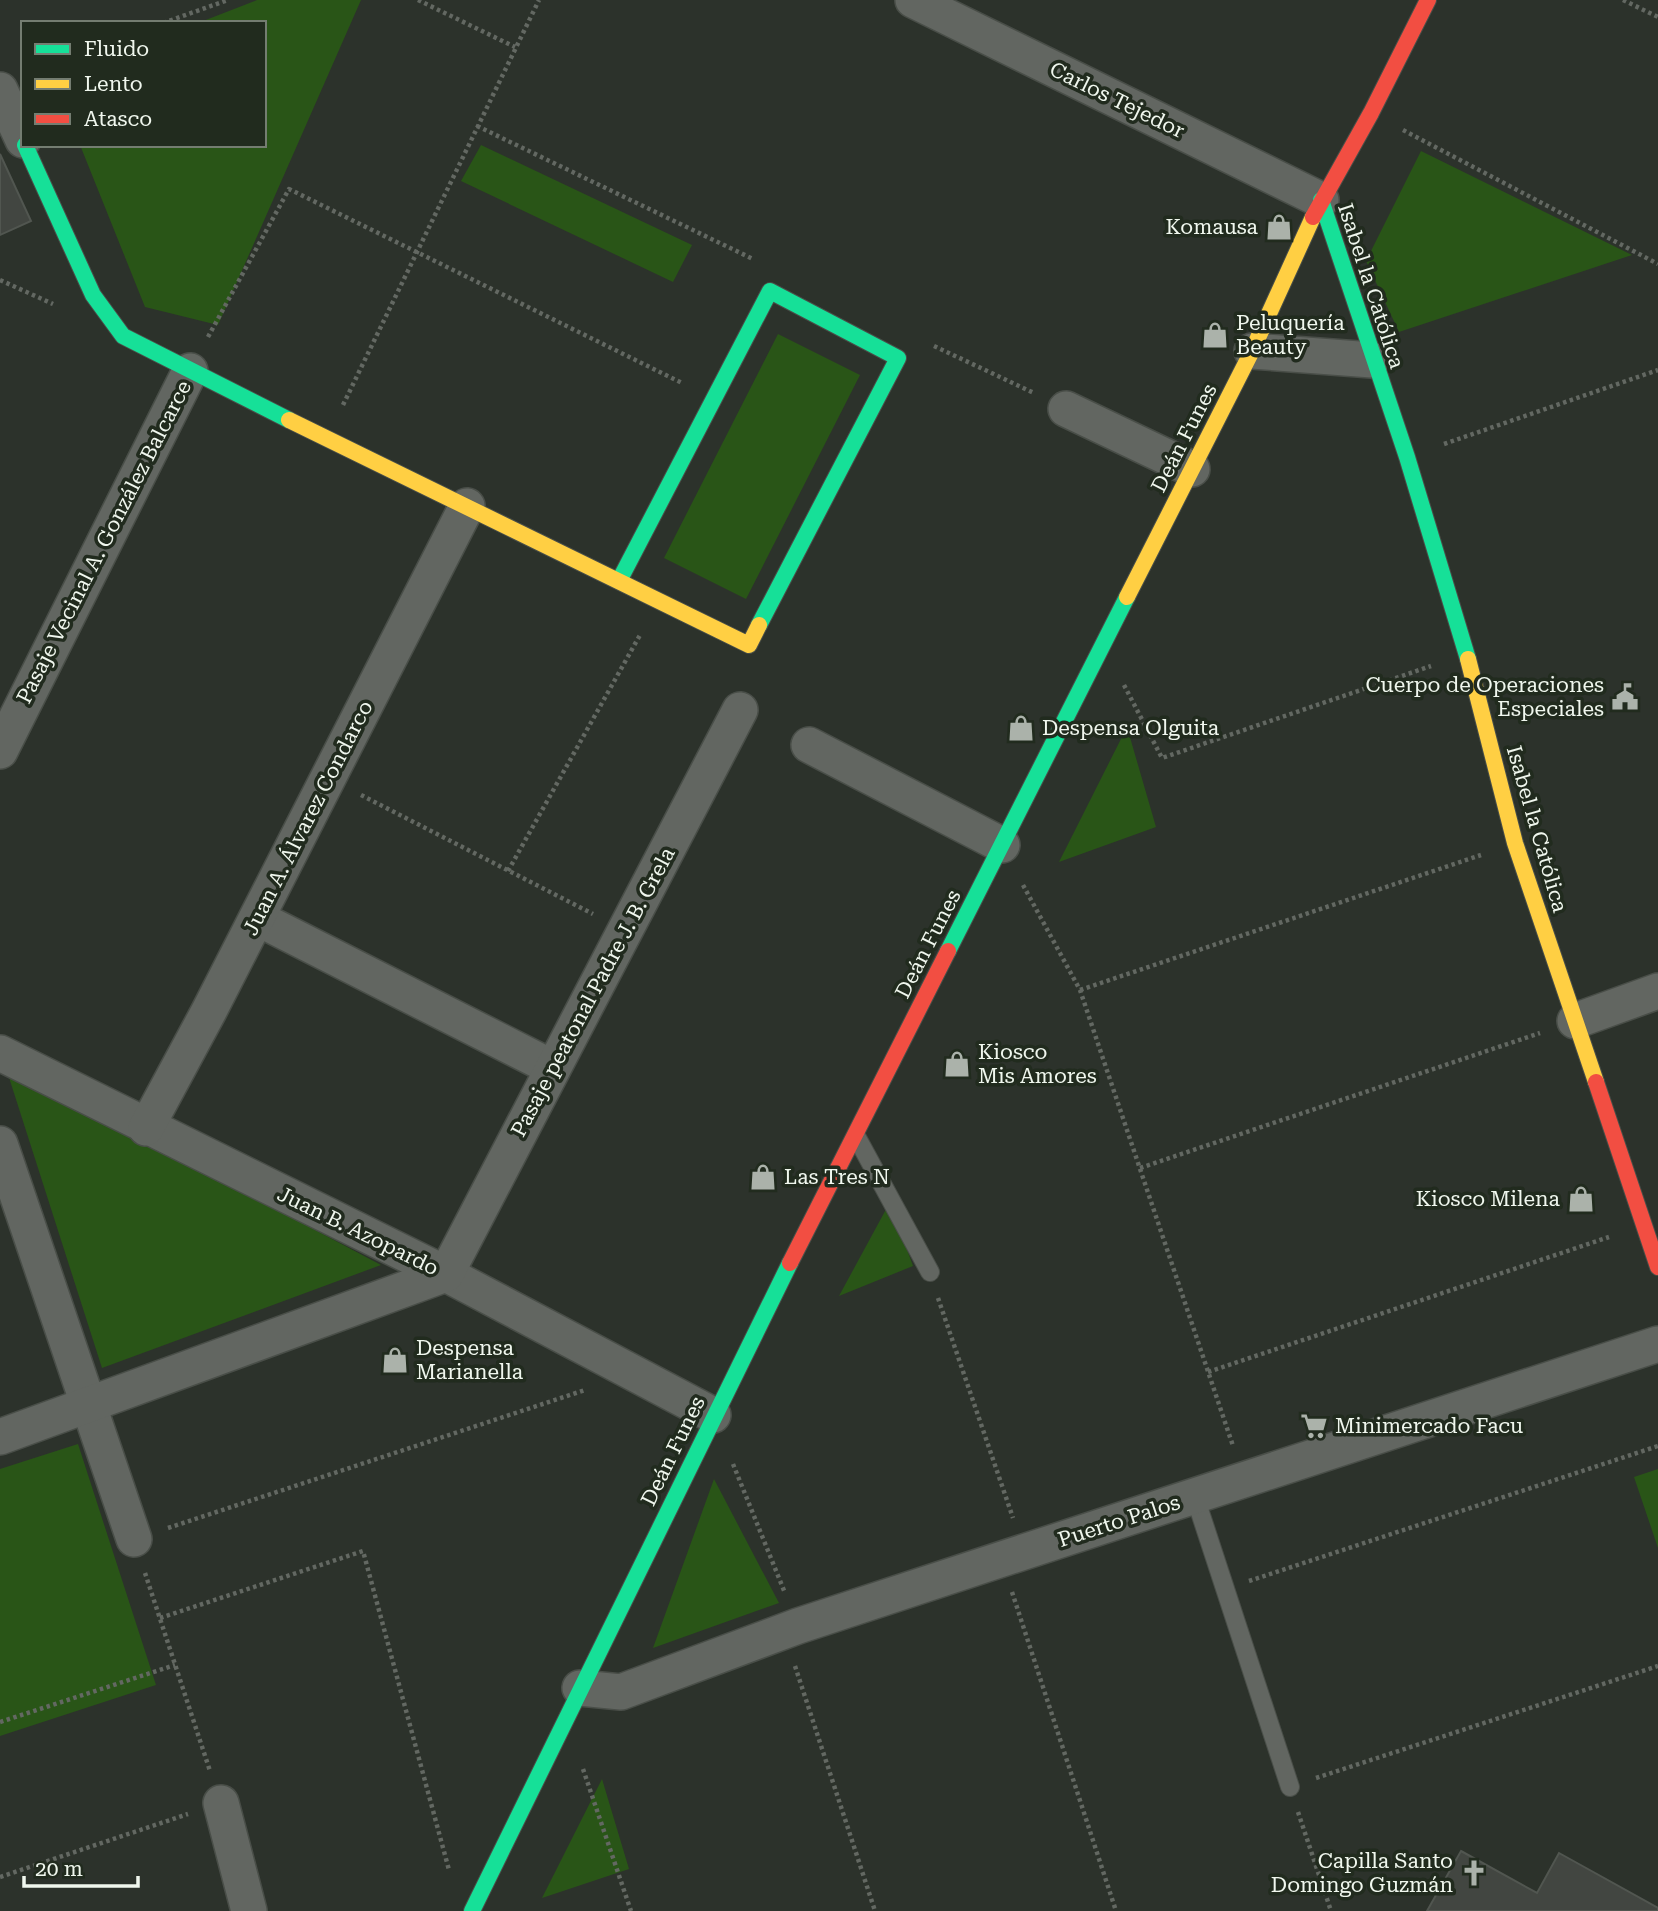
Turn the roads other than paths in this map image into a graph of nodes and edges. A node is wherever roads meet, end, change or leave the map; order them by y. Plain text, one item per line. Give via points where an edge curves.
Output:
1 (912, 0) edge
2 (1428, 0) edge
3 (0, 90) edge
4 (21, 136) edge
5 (26, 147) edge
6 (1321, 200) junction
7 (1252, 351) junction
8 (1372, 360) junction
9 (190, 371) junction
10 (1066, 409) dead end
11 (1192, 469) junction
12 (467, 506) junction
13 (619, 581) junction
14 (740, 710) dead end
15 (809, 745) dead end
16 (0, 751) edge
17 (1002, 845) junction
18 (257, 918) junction
19 (1658, 991) edge
20 (1575, 1021) junction
21 (0, 1053) edge
22 (553, 1068) junction
23 (146, 1128) junction
24 (855, 1135) junction
25 (0, 1144) edge
26 (1658, 1267) edge
27 (930, 1272) road end
28 (446, 1273) junction
29 (1658, 1344) edge
30 (89, 1405) junction
31 (713, 1415) junction
32 (0, 1437) edge
33 (1195, 1497) junction
34 (134, 1539) road end
35 (573, 1703) junction
36 (1290, 1787) road end
37 (221, 1803) road end
38 (249, 1911) edge
39 (472, 1911) edge

1 - 6 street, Carlos Tejedor
2 - 6 street, Deán Funes
3 - 4 street
5 - 9 street via 93,295 123,336
6 - 7 street, Deán Funes
6 - 8 street, Isabel la Católica
7 - 8 street
7 - 11 street, Deán Funes
8 - 20 street, Isabel la Católica via 1407,457 1466,654 1515,843
9 - 12 street
9 - 16 street, Pasaje Vecinal A. González Balcarce
10 - 11 street
11 - 17 street, Deán Funes
12 - 13 street
12 - 18 street, Juan A. Álvarez Condarco
13 - 13 street via 770,291 898,358 749,645
14 - 22 street, Pasaje peatonal Padre J. B. Grela
15 - 17 street
17 - 24 street, Deán Funes
18 - 22 street
18 - 23 street, Juan A. Álvarez Condarco
19 - 20 street
20 - 26 street, Isabel la Católica
21 - 23 street, Juan B. Azopardo
22 - 28 street, Pasaje peatonal Padre J. B. Grela
23 - 28 street, Juan B. Azopardo
24 - 27 lane
24 - 31 street, Deán Funes
25 - 30 street
28 - 30 street
28 - 31 street, Juan B. Azopardo
29 - 33 street, Puerto Palos
30 - 32 street
30 - 34 street
31 - 35 street, Deán Funes
33 - 35 street, Puerto Palos via 791,1629 621,1692
33 - 36 lane
35 - 39 street, Deán Funes
37 - 38 street

